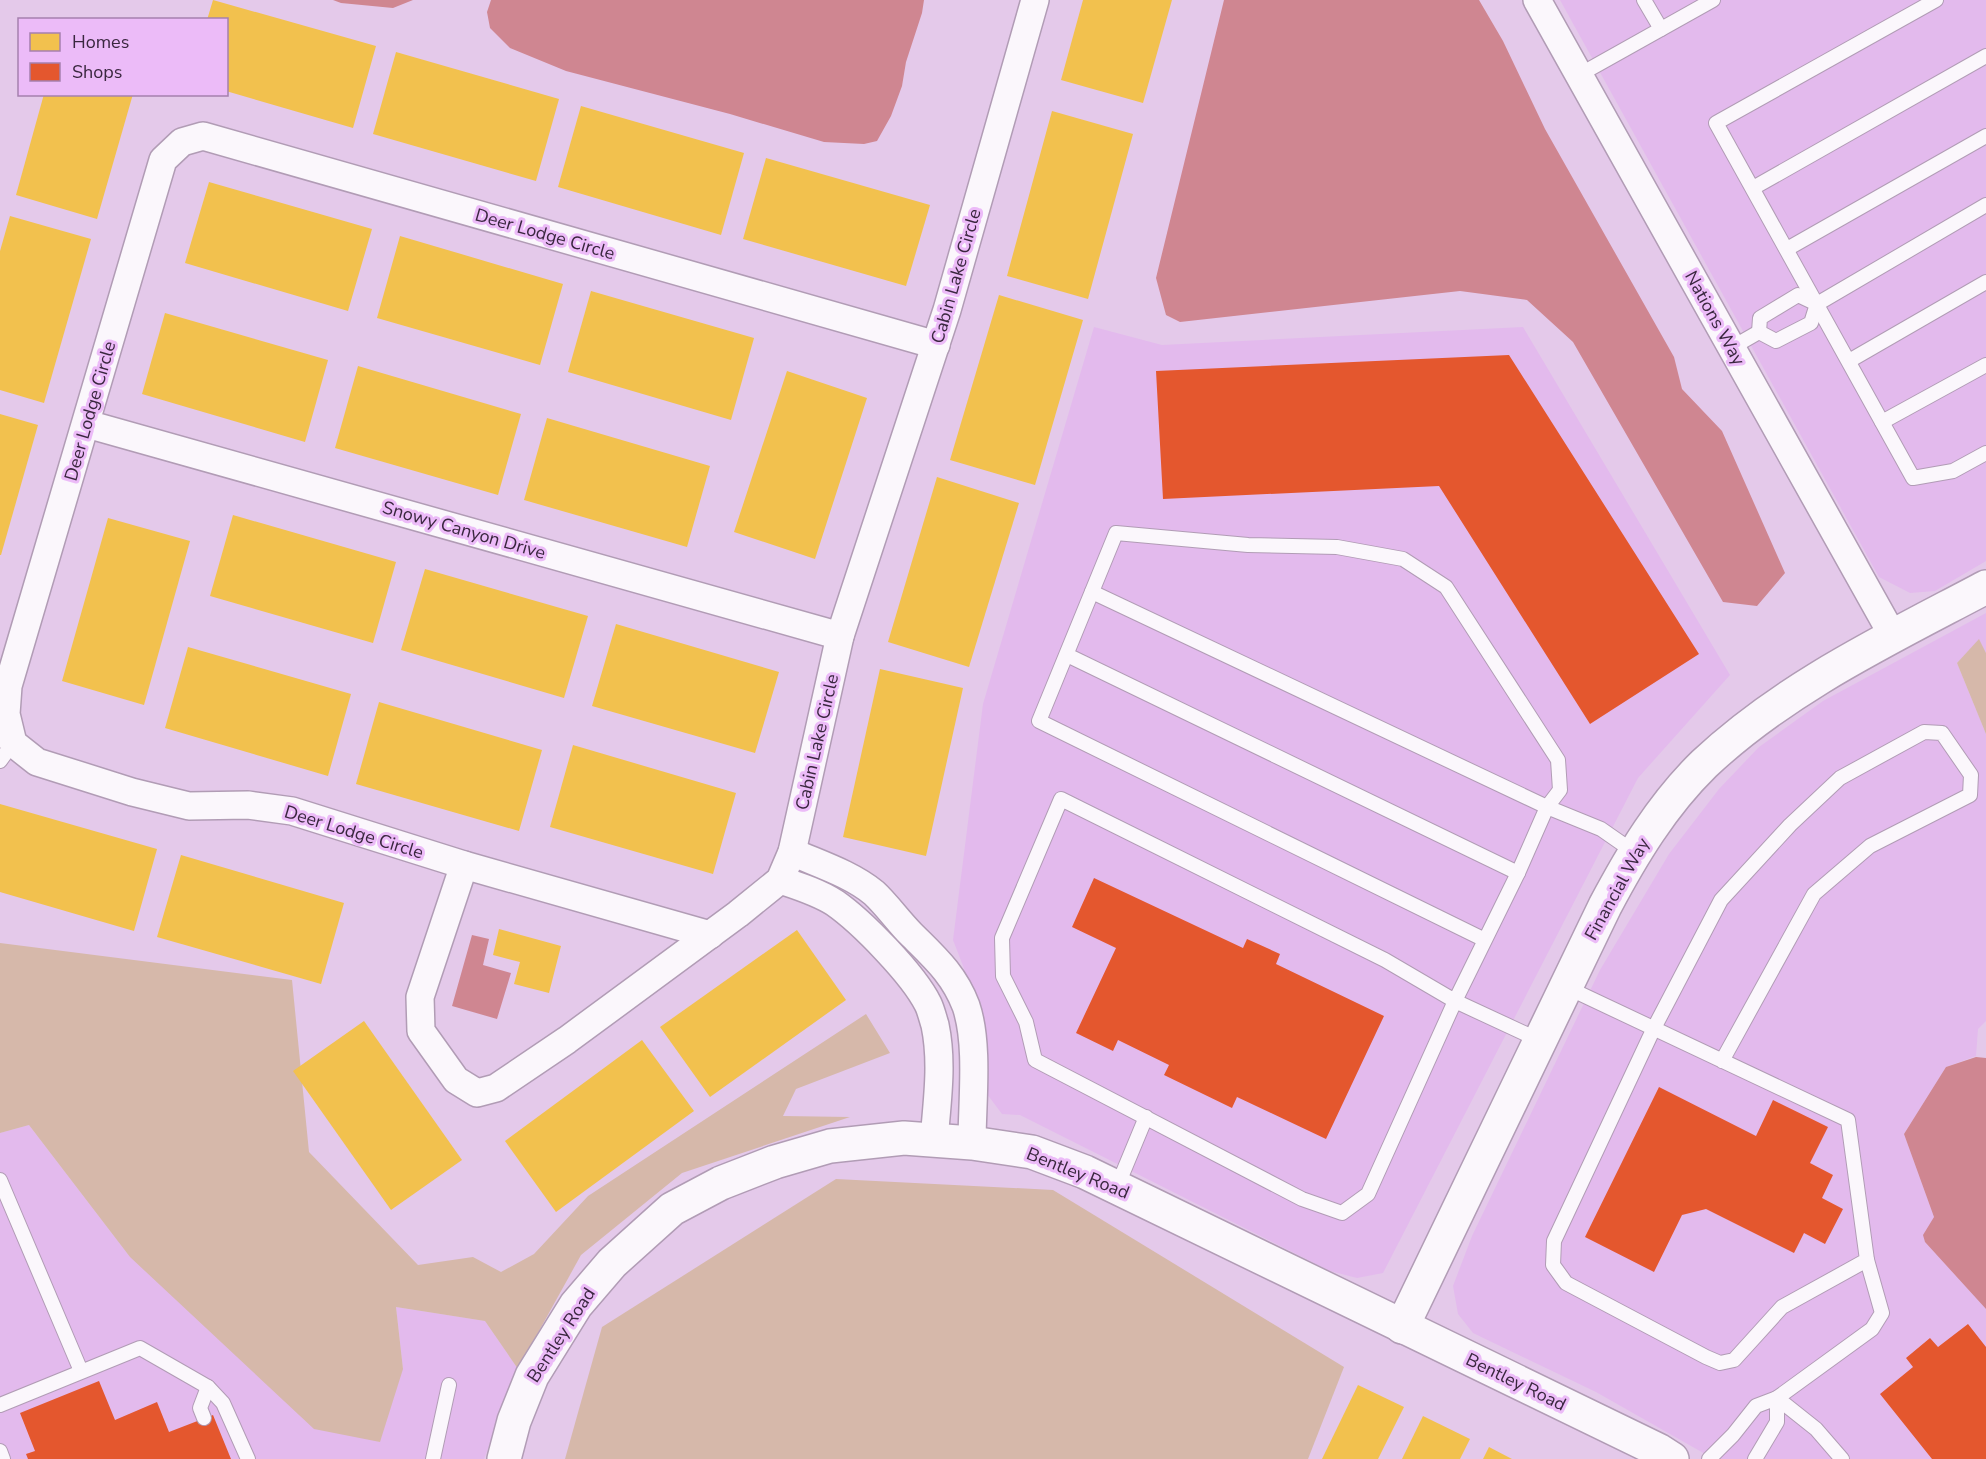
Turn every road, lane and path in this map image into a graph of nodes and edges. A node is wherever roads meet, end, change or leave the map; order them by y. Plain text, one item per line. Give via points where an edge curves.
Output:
1 (1035, 0) edge
2 (1537, 0) edge
3 (1644, 0) edge
4 (1713, 0) edge
5 (1936, 0) edge
6 (1661, 29) junction
7 (1986, 56) edge
8 (1579, 75) junction
9 (1986, 136) edge
10 (1753, 188) junction
11 (1986, 206) edge
12 (1787, 249) junction
13 (1986, 282) edge
14 (1817, 304) junction
15 (1759, 332) junction
16 (936, 345) junction
17 (1731, 348) junction
18 (1849, 361) junction
19 (1986, 365) edge
20 (1882, 422) junction
21 (87, 424) junction
22 (1986, 453) edge
23 (1986, 587) edge
24 (1092, 592) junction
25 (840, 636) junction
26 (1893, 636) junction
27 (1066, 655) junction
28 (7, 752) edge
29 (1547, 807) junction
30 (792, 852) junction
31 (1634, 852) junction
32 (464, 865) junction
33 (1518, 873) junction
34 (780, 880) junction
35 (710, 935) junction
36 (1485, 940) junction
37 (1566, 987) junction
38 (1455, 1001) junction
39 (1653, 1030) junction
40 (1541, 1041) junction
41 (1722, 1061) junction
42 (1146, 1117) junction
43 (933, 1140) junction
44 (972, 1143) junction
45 (0, 1180) edge
46 (1117, 1187) junction
47 (1868, 1260) junction
48 (1402, 1327) junction
49 (81, 1371) junction
50 (449, 1385) dead end
51 (208, 1387) junction
52 (1777, 1398) junction
53 (0, 1405) edge
54 (204, 1418) dead end
55 (0, 1450) edge
56 (3, 1459) edge
57 (248, 1459) edge
58 (433, 1459) edge
59 (504, 1459) edge
60 (1672, 1459) edge
61 (1709, 1459) edge
62 (1755, 1459) edge
63 (1842, 1459) edge

1 - 16 street, Cabin Lake Circle
2 - 8 street, Nations Way
3 - 6 lane
4 - 6 lane
5 - 10 lane via 1716,123
6 - 8 lane
7 - 10 lane
8 - 17 street, Nations Way
9 - 12 lane
10 - 12 lane
11 - 14 lane
12 - 14 lane
13 - 18 lane
14 - 15 lane via 1811,323 1776,341
14 - 15 lane via 1798,295 1760,318
14 - 18 lane
15 - 17 lane
16 - 21 street, Deer Lodge Circle via 203,136 182,142 163,160
16 - 25 street, Cabin Lake Circle
17 - 26 street, Nations Way
18 - 20 lane
19 - 20 lane
20 - 22 lane via 1913,478 1953,471
21 - 25 street, Snowy Canyon Drive
21 - 28 street, Deer Lodge Circle via 8,686
23 - 26 street, Financial Way
24 - 27 lane
24 - 29 lane
24 - 29 lane via 1116,533 1248,545 1337,547 1403,559 1446,587 1558,760 1560,790
25 - 30 street, Cabin Lake Circle
26 - 31 street, Financial Way via 1811,681 1757,718 1703,765
27 - 33 lane
27 - 36 lane via 1040,721
28 - 32 street, Deer Lodge Circle via 189,806 248,805 292,811
29 - 31 lane via 1601,829
29 - 33 lane
30 - 34 street, Cabin Lake Circle
30 - 44 street via 873,893 943,964 956,984 971,1030
31 - 37 street, Financial Way
32 - 35 street, Deer Lodge Circle
32 - 35 street, Cabin Lake Circle via 420,997 421,1031 456,1080 477,1093 496,1088 567,1040
33 - 36 lane
34 - 35 street, Cabin Lake Circle
34 - 43 street via 815,893 856,920 885,948 928,1004 935,1026 939,1079
36 - 38 lane
37 - 39 lane
37 - 40 street, Financial Way
38 - 40 lane
38 - 42 lane via 1368,1194 1342,1213 1302,1199
38 - 42 lane via 1385,960 1061,799 1002,938 1003,975 1026,1022 1035,1060
39 - 41 lane
39 - 41 lane via 1721,900 1790,825 1840,778 1924,732 1942,733 1971,775 1970,795 1870,846 1814,894
39 - 47 lane via 1554,1241 1553,1265 1566,1283 1720,1363 1734,1360 1782,1307
40 - 48 street, Financial Way
41 - 47 lane via 1848,1120
42 - 46 lane
43 - 44 street, Bentley Road
43 - 59 street, Bentley Road via 904,1138 830,1146 721,1183 672,1209 612,1263 576,1305 532,1376
44 - 46 street, Bentley Road via 1032,1152
45 - 49 lane
46 - 48 street, Bentley Road
47 - 52 lane via 1882,1313 1872,1329
48 - 60 street, Bentley Road
49 - 51 lane via 140,1348
49 - 53 lane
50 - 58 lane
51 - 54 lane via 200,1408
51 - 57 lane via 223,1403
52 - 61 lane via 1756,1406
52 - 62 lane via 1777,1422
52 - 63 lane via 1816,1429
55 - 56 lane

